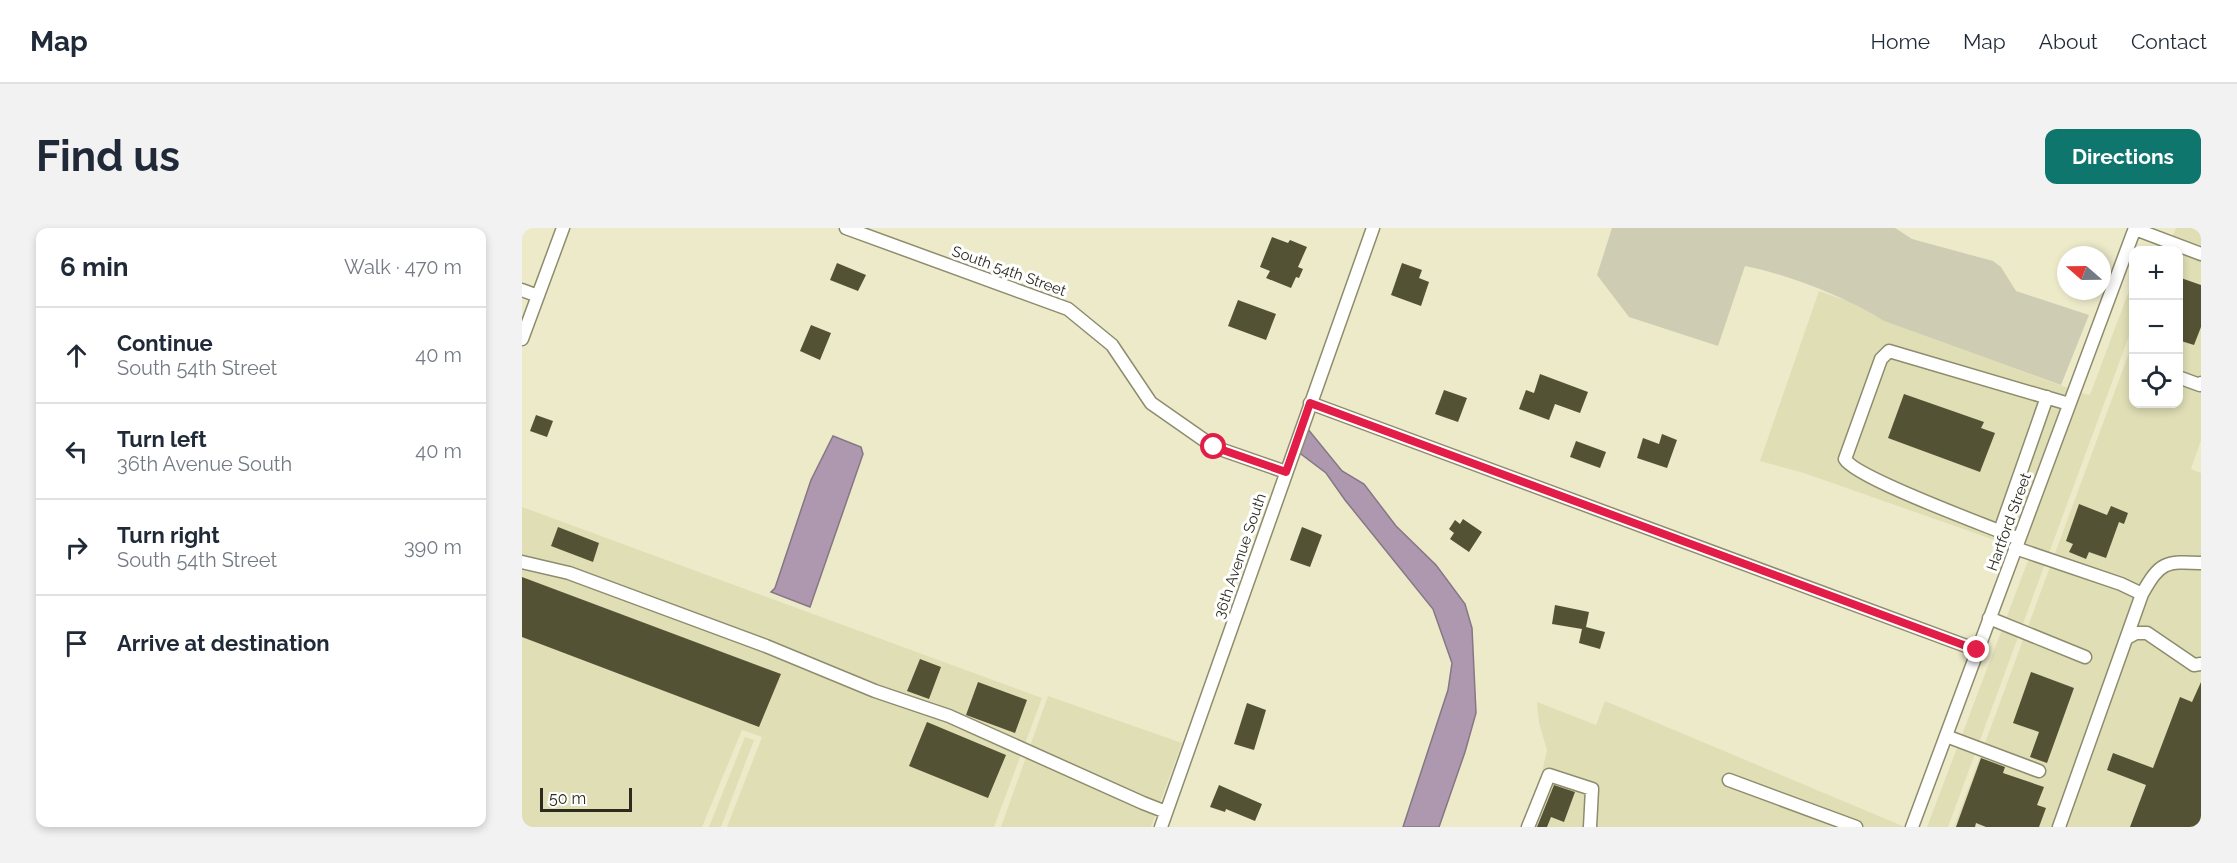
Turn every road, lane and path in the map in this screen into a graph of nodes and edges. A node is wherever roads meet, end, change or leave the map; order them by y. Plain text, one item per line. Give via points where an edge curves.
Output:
1 (563, 228) edge
2 (846, 228) edge
3 (1373, 228) edge
4 (2135, 228) edge
5 (2201, 254) edge
6 (522, 290) edge
7 (538, 296) junction
8 (522, 339) edge
9 (2183, 379) edge
10 (2201, 383) edge
11 (2047, 397) junction
12 (1310, 403) junction
13 (2069, 404) junction
14 (1286, 472) junction
15 (2000, 531) junction
16 (2017, 543) junction
17 (522, 562) edge
18 (2201, 564) edge
19 (2142, 594) junction
20 (1989, 618) junction
21 (2127, 638) junction
22 (1977, 650) junction
23 (2085, 657) dead end
24 (2201, 664) edge
25 (1946, 736) junction
26 (2039, 771) dead end
27 (1729, 780) dead end
28 (1166, 812) junction
29 (1161, 827) edge
30 (1528, 827) edge
31 (1590, 827) edge
32 (1856, 827) edge
33 (1912, 827) edge
34 (2059, 827) edge

1 - 7 street
2 - 14 street, South 54th Street via 1068,309 1112,345 1151,403 1214,447
3 - 12 street, 36th Avenue South
4 - 5 street
4 - 13 street, Hartford Street
6 - 7 street
7 - 8 street
9 - 10 street
11 - 13 street
11 - 15 street
11 - 15 street via 1889,351 1881,359 1845,459 1847,464 1876,480
12 - 14 street, 36th Avenue South
12 - 22 street
13 - 16 street, Hartford Street
14 - 28 street, 36th Avenue South
15 - 16 street
16 - 19 street
16 - 20 street, Hartford Street
17 - 28 street via 612,588 949,716
18 - 19 street via 2176,562 2155,571
19 - 21 street
20 - 22 street, Hartford Street
20 - 23 street
21 - 24 street via 2147,633 2194,665
21 - 34 street
22 - 25 street, Hartford Street
25 - 26 street
25 - 33 street, Hartford Street
27 - 32 street
28 - 29 street, 36th Avenue South
30 - 31 street via 1549,775 1592,789

